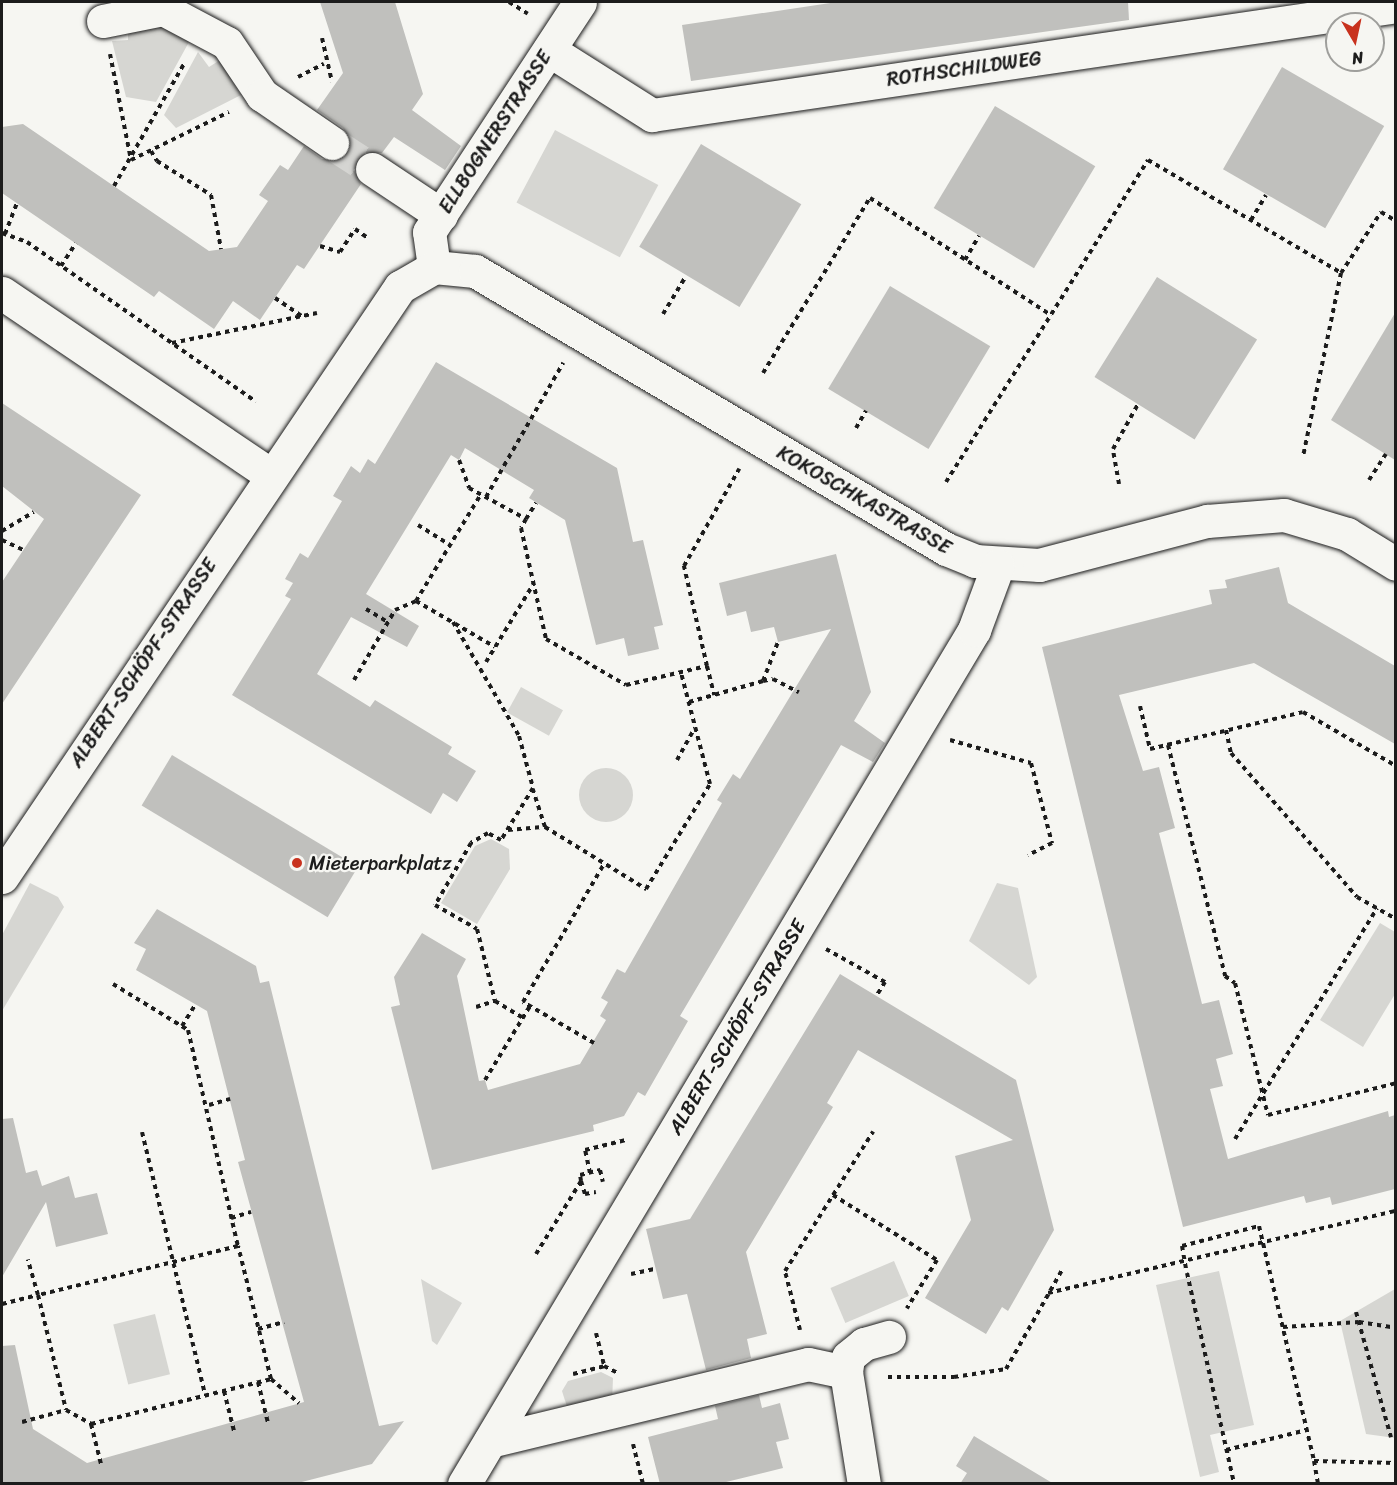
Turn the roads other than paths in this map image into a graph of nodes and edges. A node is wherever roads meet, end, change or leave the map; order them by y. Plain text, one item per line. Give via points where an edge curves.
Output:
1 (580, 2) edge
2 (1395, 6) edge
3 (103, 21) road end
4 (549, 50) junction
5 (332, 142) tunnel mouth
6 (372, 169) tunnel mouth
7 (441, 214) junction
8 (434, 267) junction
9 (2, 293) edge
10 (272, 475) junction
11 (1395, 564) edge
12 (998, 565) junction
13 (6, 860) edge
14 (889, 1337) road end
15 (846, 1372) junction
16 (489, 1441) junction
17 (464, 1484) edge
18 (864, 1484) edge

1 - 4 street, ELLBOGNERSTRASSE
2 - 4 street, ROTHSCHILDWEG via 652,115
3 - 5 street via 163,9 226,43 262,95
4 - 7 street, ELLBOGNERSTRASSE
6 - 7 street
7 - 8 street, ELLBOGNERSTRASSE via 429,232
8 - 10 street, ALBERT-SCHÖPF-STRASSE via 400,287
8 - 12 street, KOKOSCHKASTRASSE via 475,271 945,549
9 - 10 street
10 - 13 street, ALBERT-SCHÖPF-STRASSE
11 - 12 street, KOKOSCHKASTRASSE via 1320,523 1284,515 1244,515 1038,565
12 - 16 street, ALBERT-SCHÖPF-STRASSE via 974,630
14 - 15 street via 856,1350 848,1357
15 - 16 street via 808,1364
15 - 18 street
16 - 17 street, ALBERT-SCHÖPF-STRASSE

